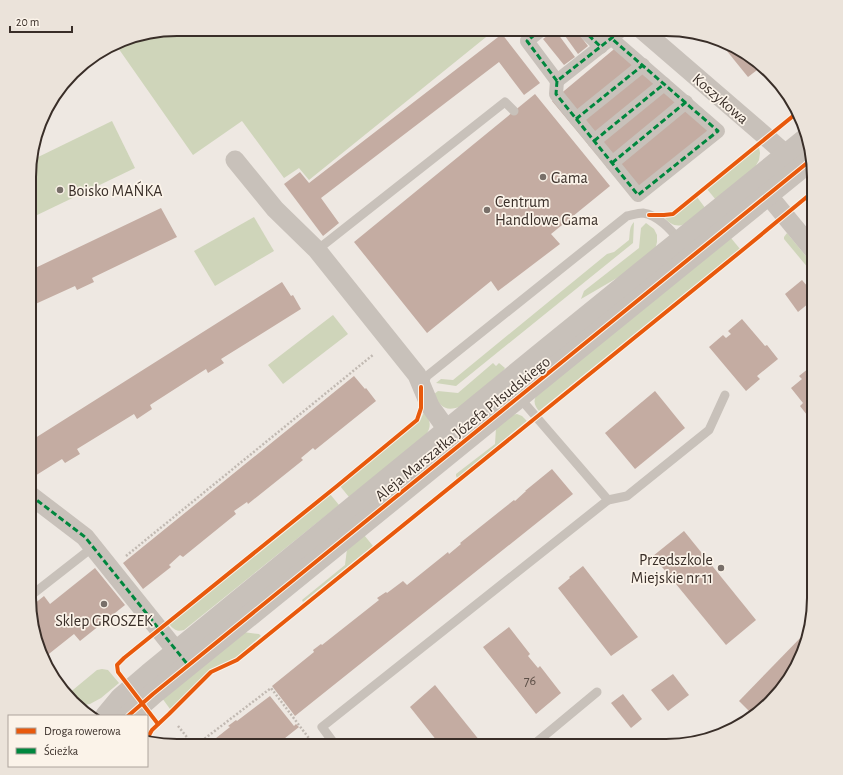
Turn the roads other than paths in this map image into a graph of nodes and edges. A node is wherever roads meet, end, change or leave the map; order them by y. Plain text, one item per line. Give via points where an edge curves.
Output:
1 (533, 36) edge
2 (595, 36) edge
3 (614, 36) edge
4 (649, 36) edge
5 (606, 42) junction
6 (643, 65) junction
7 (557, 81) junction
8 (664, 84) junction
9 (686, 102) junction
10 (514, 112) dead end
11 (576, 119) junction
12 (594, 141) junction
13 (804, 148) edge
14 (235, 160) dead end
15 (800, 161) edge
16 (612, 163) junction
17 (768, 194) junction
18 (807, 242) edge
19 (686, 249) junction
20 (317, 250) junction
21 (421, 387) junction
22 (725, 395) dead end
23 (519, 397) junction
24 (454, 438) junction
25 (36, 500) edge
26 (608, 500) junction
27 (93, 547) junction
28 (36, 592) edge
29 (182, 658) junction
30 (597, 692) dead end
31 (107, 715) edge
32 (129, 715) edge
33 (331, 739) edge
34 (540, 739) edge

1 - 7 street via 527,41
2 - 5 street
3 - 5 street
4 - 15 street, Koszykowa via 757,129
5 - 6 street
5 - 7 street
6 - 8 street
6 - 11 street
7 - 11 street via 556,94
8 - 9 street
8 - 12 street
9 - 16 street
9 - 16 street via 718,131 638,195
10 - 20 lane via 505,102
11 - 12 street
12 - 16 street
13 - 15 street, Aleja Marszałka Józefa Piłsudskiego
14 - 20 street via 275,209
15 - 17 street, Aleja Marszałka Józefa Piłsudskiego
15 - 19 street, Aleja Marszałka Józefa Piłsudskiego
17 - 18 street
17 - 19 street, Aleja Marszałka Józefa Piłsudskiego
19 - 21 lane via 662,222 641,213 627,216 427,376
19 - 23 street, Aleja Marszałka Józefa Piłsudskiego
19 - 24 street, Aleja Marszałka Józefa Piłsudskiego via 549,347
20 - 21 street via 417,375
21 - 24 street via 430,406
22 - 26 lane via 708,430 627,496
23 - 24 street, Aleja Marszałka Józefa Piłsudskiego
23 - 26 lane
24 - 29 street, Aleja Marszałka Józefa Piłsudskiego
25 - 27 street via 85,537
26 - 33 lane via 322,727
27 - 28 lane
27 - 29 street
29 - 31 street, Aleja Marszałka Józefa Piłsudskiego via 131,689
29 - 32 street, Aleja Marszałka Józefa Piłsudskiego
30 - 34 lane

